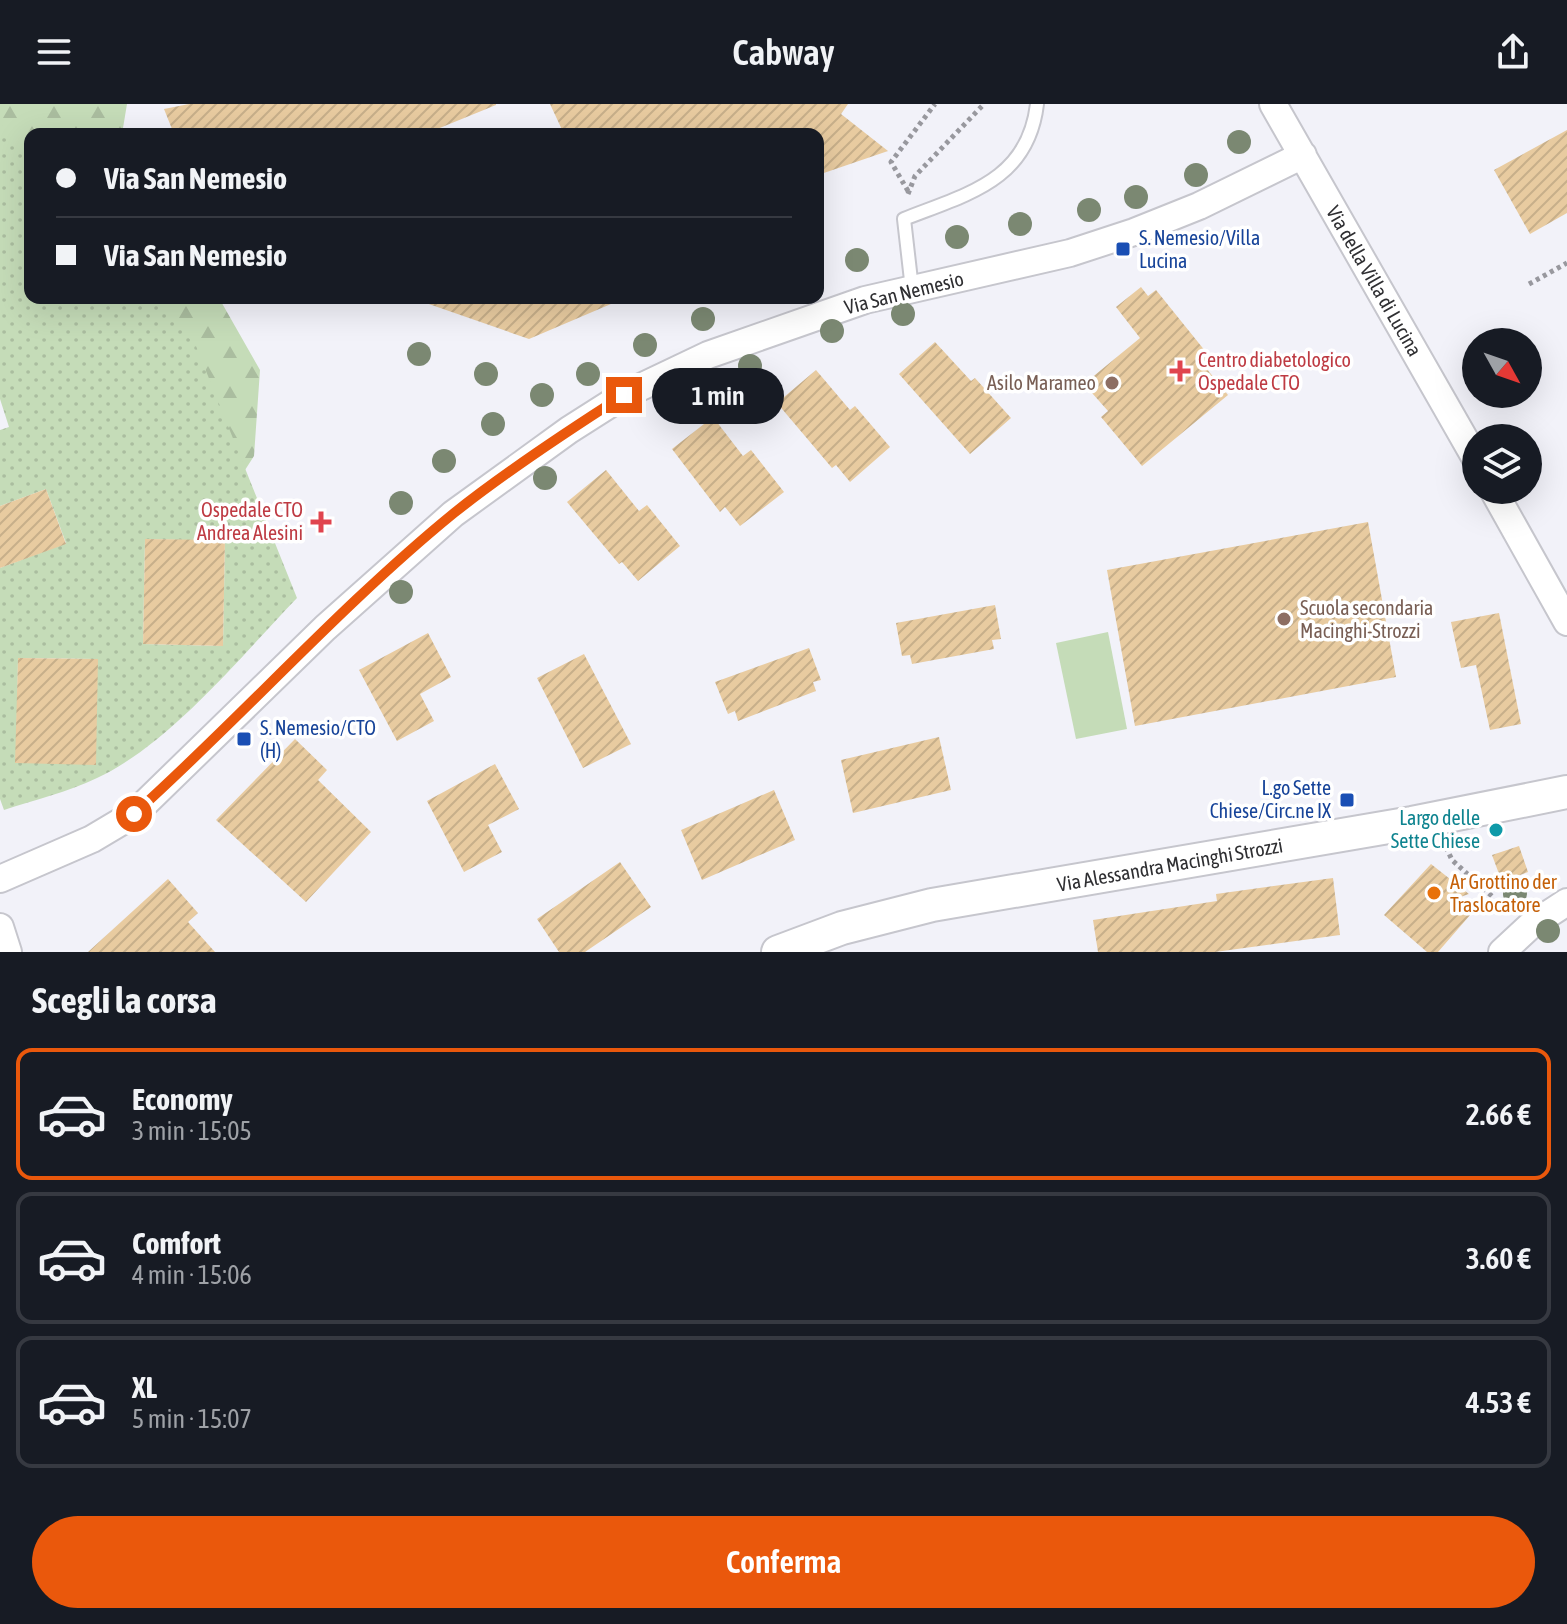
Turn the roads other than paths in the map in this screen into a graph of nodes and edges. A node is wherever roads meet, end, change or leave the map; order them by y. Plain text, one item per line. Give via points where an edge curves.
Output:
1 (1037, 104) edge
2 (1273, 104) edge
3 (1303, 155) junction
4 (912, 289) junction
5 (1462, 434) edge
6 (1501, 504) edge
7 (1567, 622) edge
8 (1565, 798) edge
9 (0, 879) edge
10 (1567, 902) edge
11 (1504, 950) edge
12 (778, 952) edge

1 - 4 lane via 1023,152 994,181 904,219
2 - 3 street, Via della Villa di Lucina
3 - 4 street, Via San Nemesio via 1199,206 1095,245
3 - 5 street, Via della Villa di Lucina
4 - 9 street, Via San Nemesio via 865,300 708,355 624,395 569,430 443,523 325,628 134,814 92,839
6 - 7 street
8 - 12 street, Via Alessandra Macinghi Strozzi via 932,905 842,928
10 - 11 street

